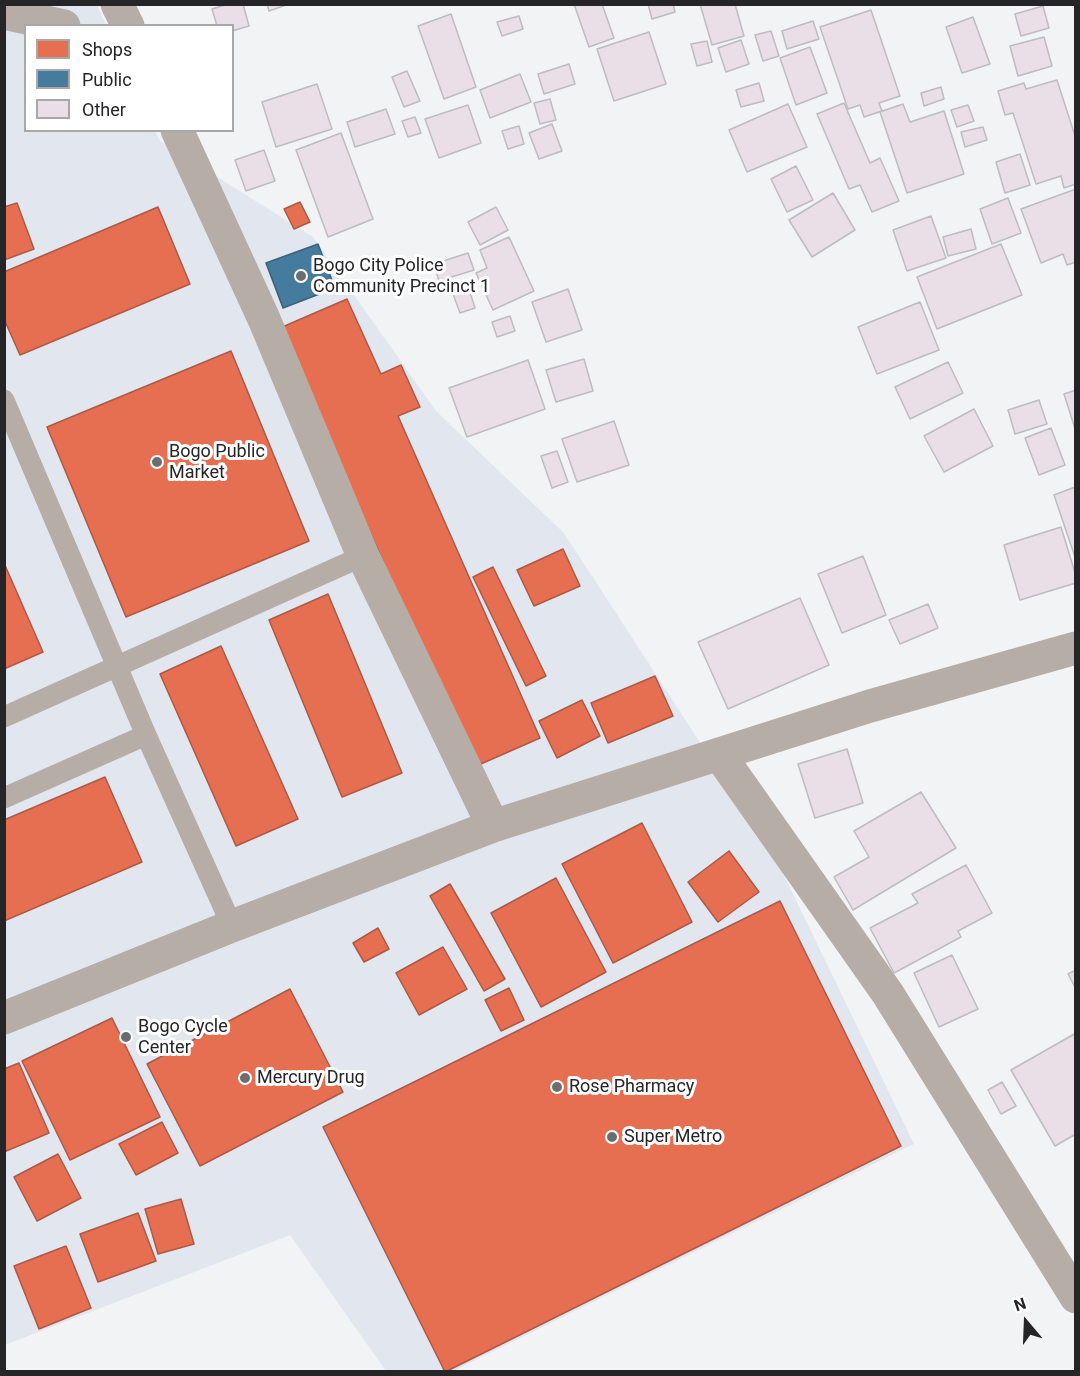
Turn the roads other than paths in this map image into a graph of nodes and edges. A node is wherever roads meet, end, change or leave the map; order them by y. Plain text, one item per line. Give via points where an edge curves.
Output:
1 (117, 4) edge
2 (4, 13) edge
3 (55, 24) edge
4 (127, 24) edge
5 (178, 132) edge
6 (4, 400) edge
7 (363, 556) junction
8 (1076, 648) edge
9 (118, 667) junction
10 (4, 717) edge
11 (146, 735) junction
12 (719, 754) junction
13 (4, 798) edge
14 (493, 826) junction
15 (232, 926) junction
16 (4, 1018) edge
17 (1076, 1297) edge

1 - 4 street
2 - 3 street
5 - 7 street via 264,319
6 - 9 lane
7 - 9 lane
7 - 14 street
8 - 12 street via 870,706
9 - 10 lane
9 - 11 lane
11 - 13 lane
11 - 15 lane
12 - 14 street
12 - 17 street via 888,994
14 - 15 street
15 - 16 street

